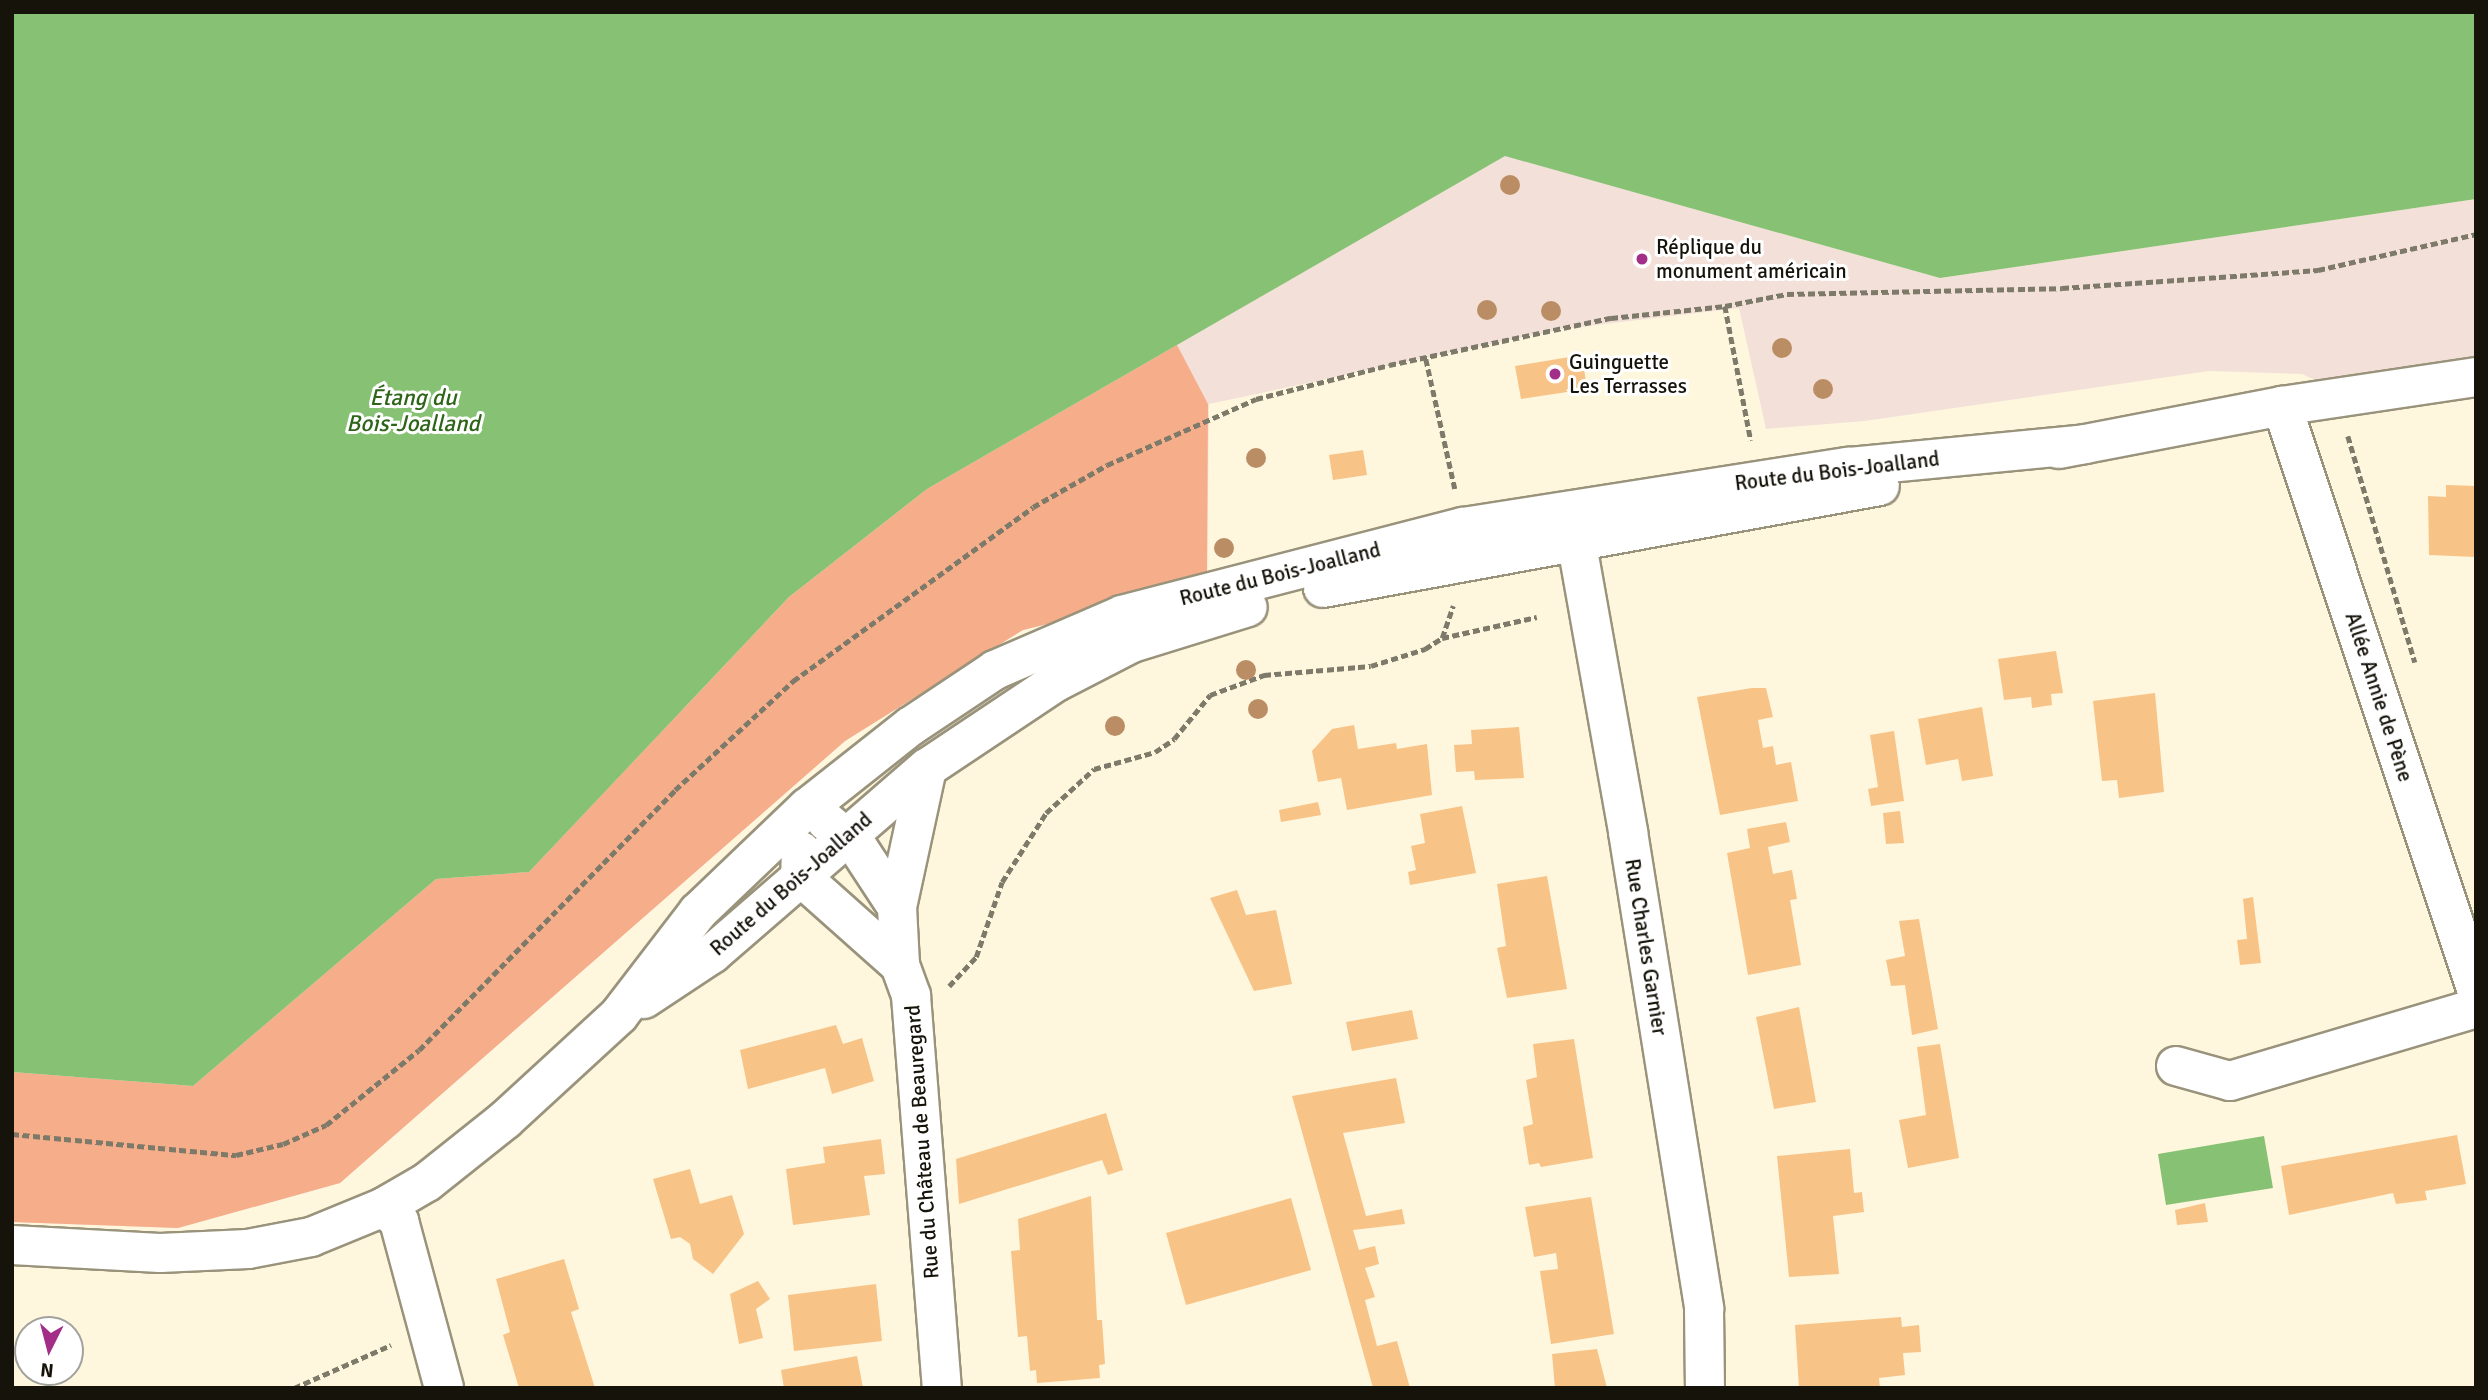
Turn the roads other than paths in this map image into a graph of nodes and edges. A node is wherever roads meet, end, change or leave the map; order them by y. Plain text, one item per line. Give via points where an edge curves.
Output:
1 (2476, 377) edge
2 (2283, 406) junction
3 (2085, 444) junction
4 (1574, 525) junction
5 (927, 768) junction
6 (827, 822) junction
7 (800, 876) junction
8 (897, 907) junction
9 (900, 965) junction
10 (2476, 988) edge
11 (2476, 1008) edge
12 (619, 1016) junction
13 (2176, 1066) dead end
14 (384, 1207) junction
15 (12, 1245) edge
16 (444, 1388) edge
17 (942, 1388) edge
18 (1705, 1388) edge

1 - 2 street, Route du Bois-Joalland
2 - 3 street, Route du Bois-Joalland
2 - 10 street, Allée Annie de Pène
3 - 4 street, Route du Bois-Joalland via 1763,510
3 - 4 street, Route du Bois-Joalland via 1848,467 1723,486 1675,505
4 - 5 street, Route du Bois-Joalland via 1468,558 1290,594 1132,643 1056,682
4 - 6 street, Route du Bois-Joalland via 1463,527 1122,615 995,670 911,726 881,775
4 - 18 street, Rue Charles Garnier via 1703,1309
5 - 6 street, Route du Bois-Joalland
5 - 8 street, Rue du Château de Beauregard
6 - 7 street via 801,844
6 - 8 street
6 - 12 street, Route du Bois-Joalland via 698,912
7 - 9 street
7 - 12 street, Route du Bois-Joalland via 712,954
8 - 9 street, Rue du Château de Beauregard
9 - 17 street, Rue du Château de Beauregard via 911,996
11 - 13 street via 2230,1081
12 - 14 street, Route du Bois-Joalland via 505,1120 427,1182
14 - 15 street, Route du Bois-Joalland via 311,1237 248,1249 160,1253
14 - 16 street via 399,1221

